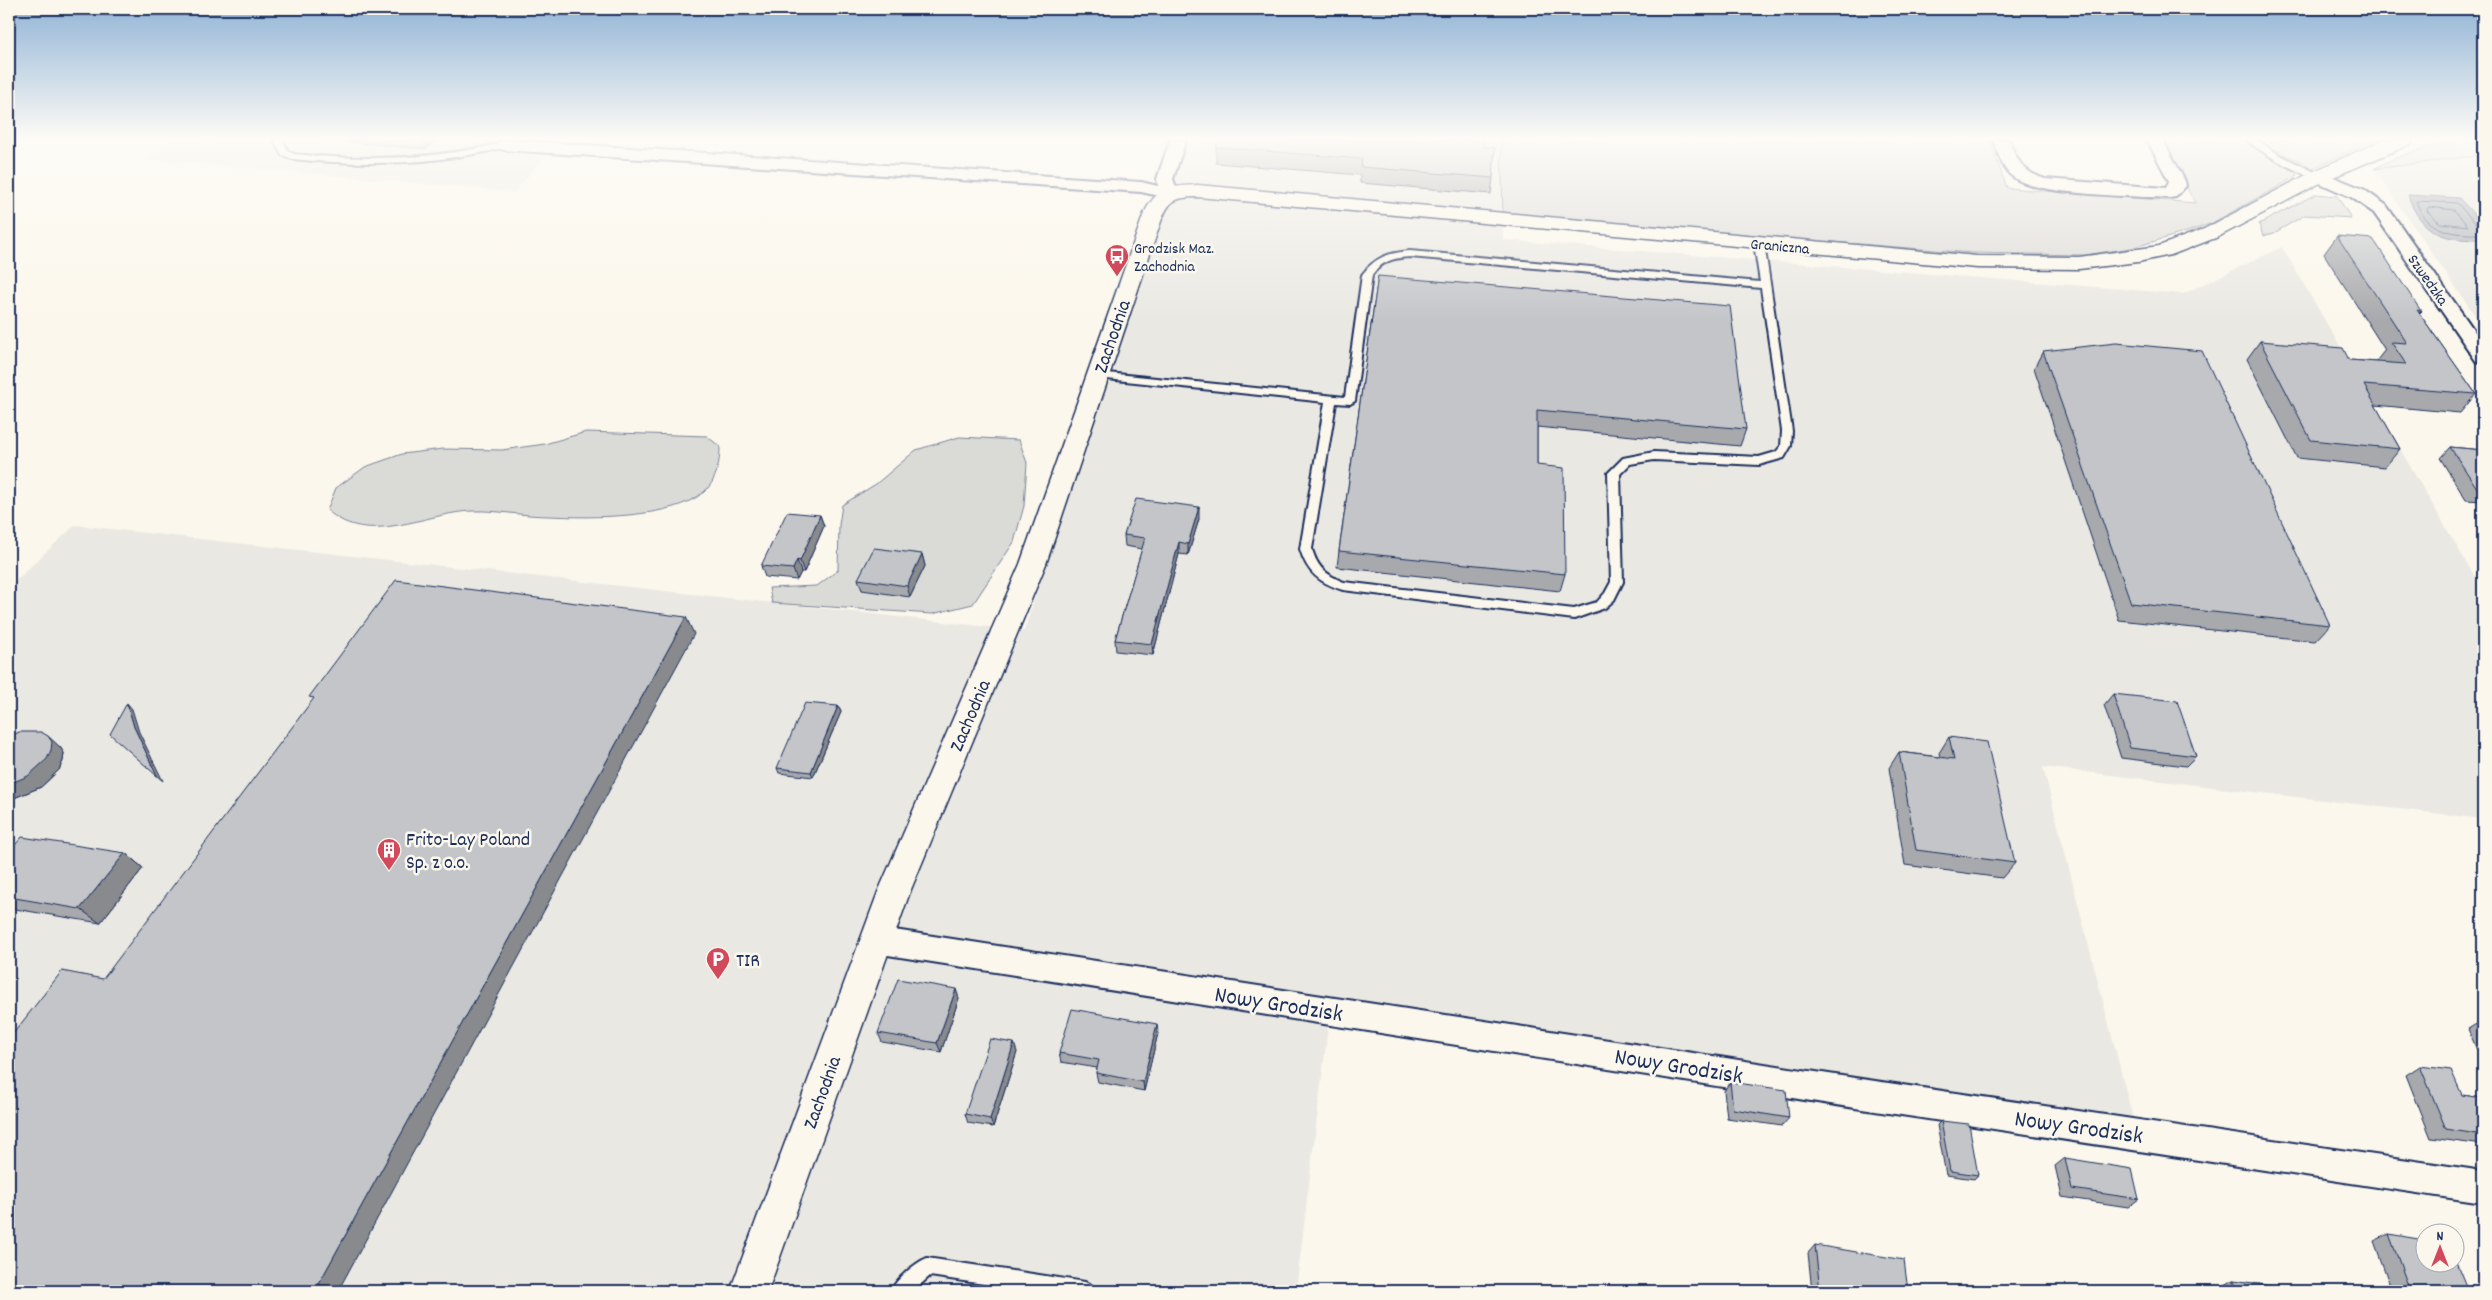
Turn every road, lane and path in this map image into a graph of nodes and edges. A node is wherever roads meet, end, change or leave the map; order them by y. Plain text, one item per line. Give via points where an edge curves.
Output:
1 (1160, 201) edge
2 (1302, 201) edge
3 (2270, 201) edge
4 (2369, 201) edge
5 (1759, 243) junction
6 (1765, 286) junction
7 (2483, 357) edge
8 (1098, 375) junction
9 (1331, 399) junction
10 (875, 940) junction
11 (2483, 1187) edge
12 (748, 1291) edge
13 (900, 1291) edge
14 (1085, 1291) edge

1 - 8 street, Zachodnia
2 - 5 street, Graniczna
3 - 5 street, Graniczna via 2189,242 2164,251 2109,260 2044,264 1977,262
4 - 7 street, Szwedzka via 2380,209
5 - 6 lane
6 - 9 lane via 1410,254 1389,256 1376,262 1367,275 1350,401
6 - 9 lane via 1786,446 1780,455 1759,461 1654,456 1627,461 1614,473 1617,582 1611,598 1598,608 1574,614 1343,586 1324,579 1310,566 1306,549
8 - 9 lane
8 - 10 street, Zachodnia via 1033,564
10 - 11 street, Nowy Grodzisk
10 - 12 street, Zachodnia
13 - 14 lane via 927,1267

